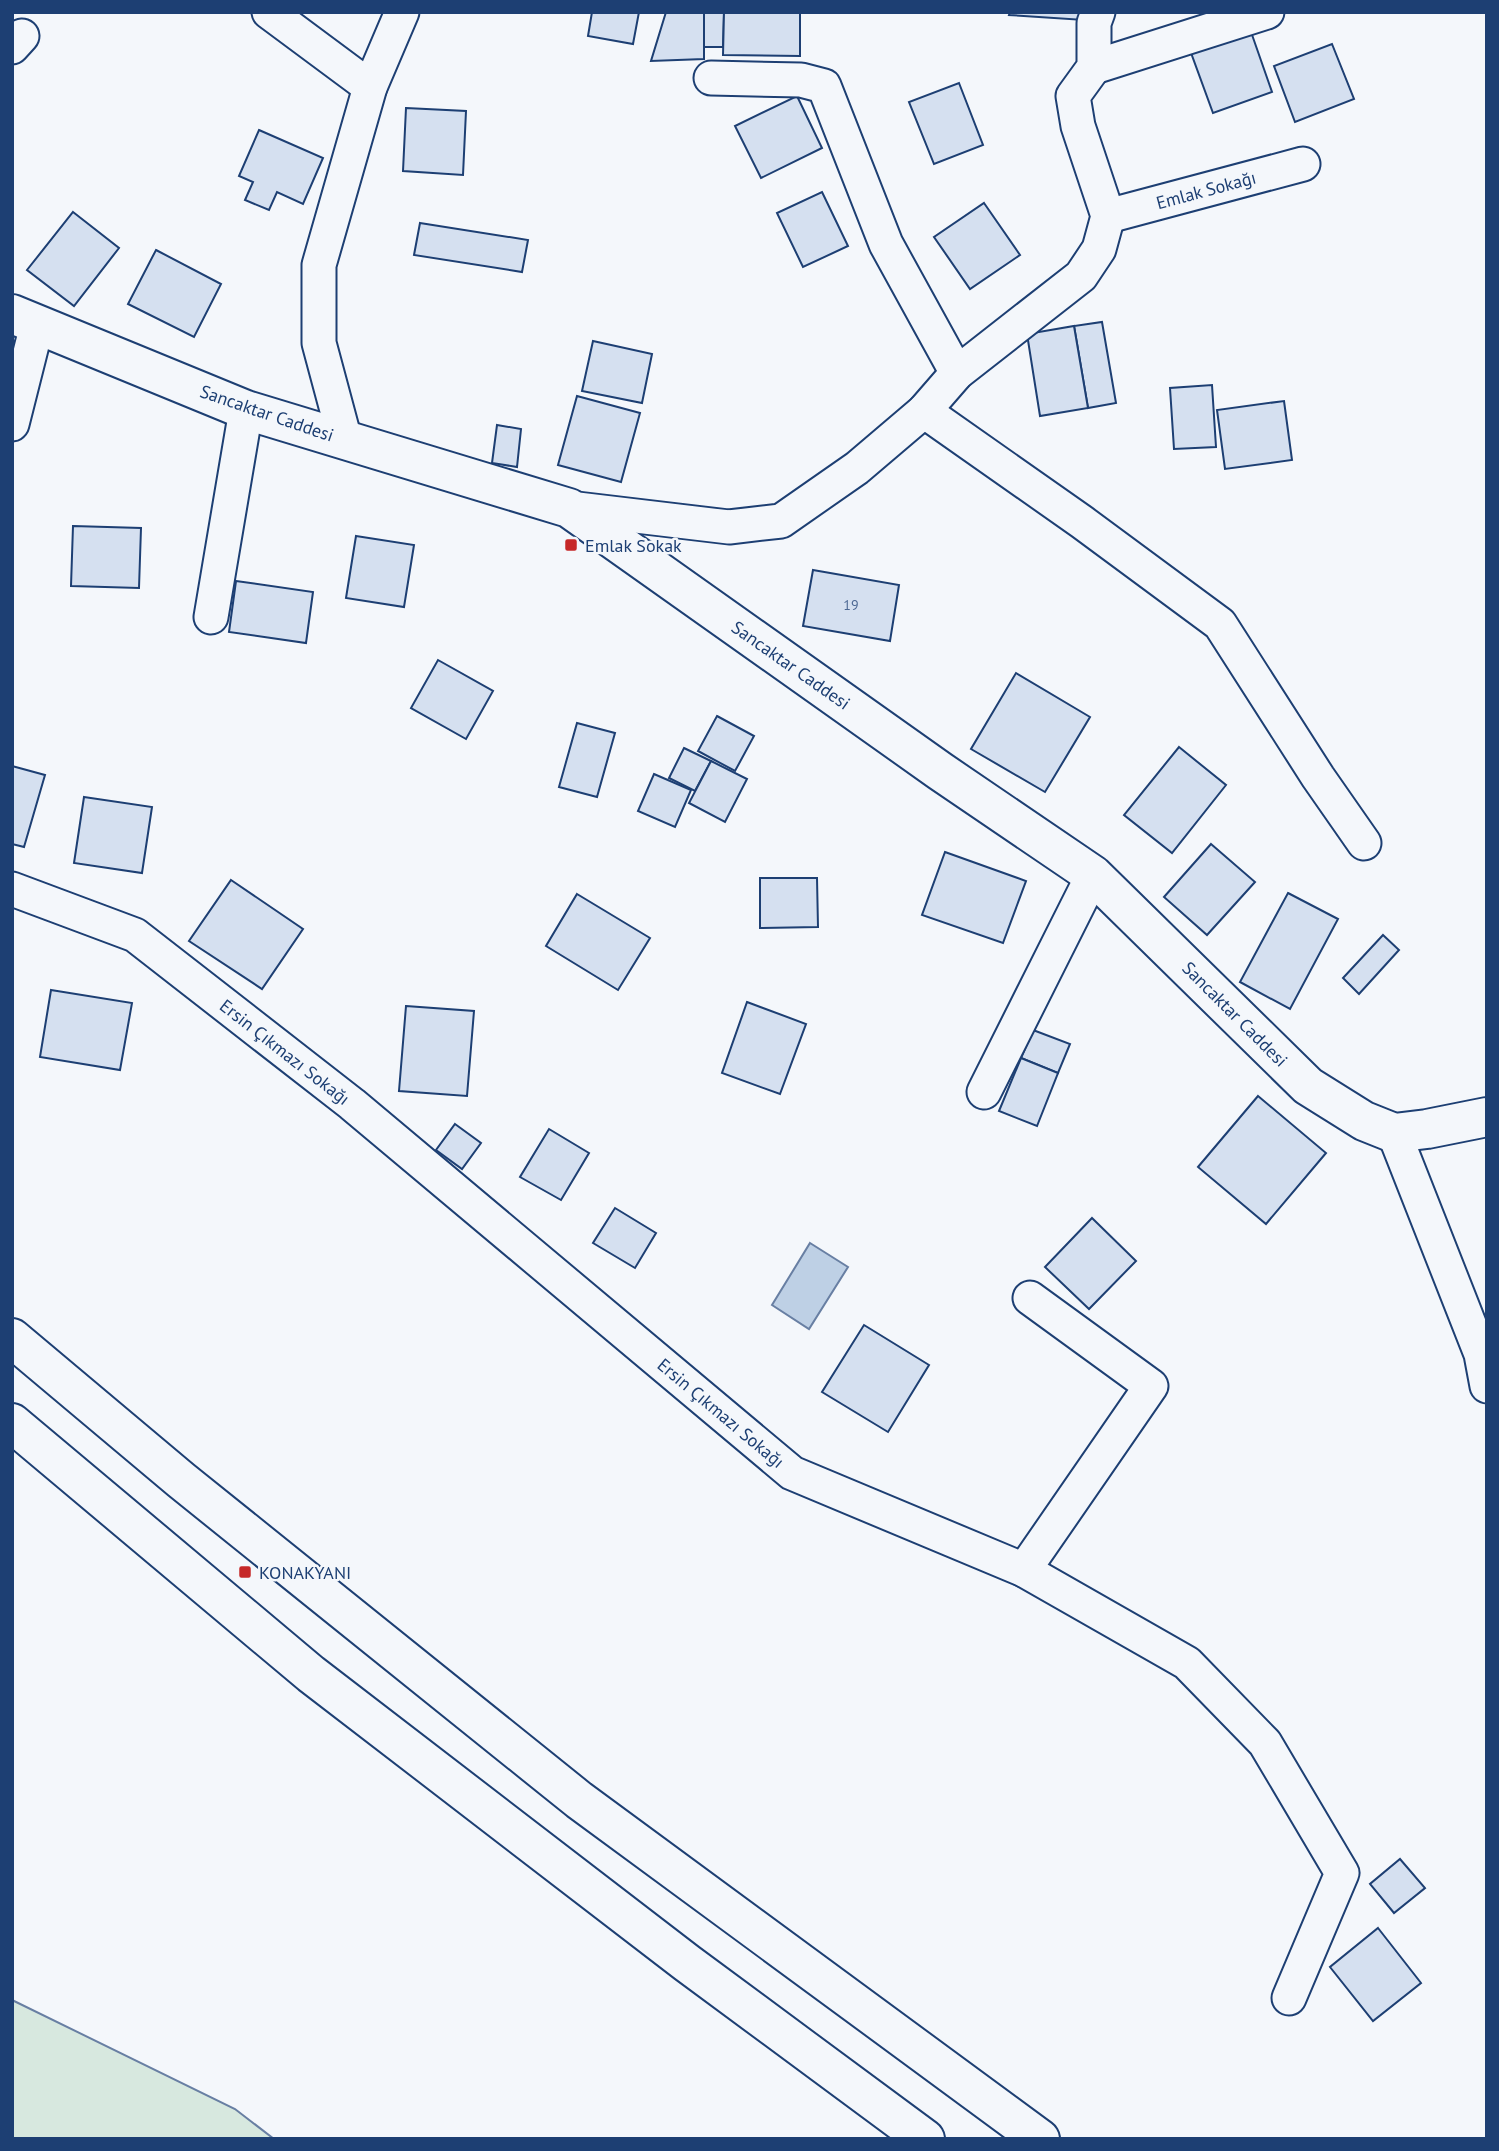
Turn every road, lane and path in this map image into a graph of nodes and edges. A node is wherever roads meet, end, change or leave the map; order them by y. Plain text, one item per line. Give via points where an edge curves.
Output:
1 (269, 12) edge
2 (402, 12) edge
3 (1098, 12) edge
4 (1267, 12) edge
5 (1094, 67) junction
6 (711, 78) dead end
7 (370, 87) junction
8 (1303, 163) dead end
9 (1108, 216) junction
10 (24, 319) edge
11 (957, 373) junction
12 (246, 410) junction
13 (924, 411) junction
14 (12, 424) edge
15 (345, 440) junction
16 (569, 508) junction
17 (211, 617) dead end
18 (1364, 843) dead end
19 (1093, 875) junction
20 (12, 888) edge
21 (984, 1092) dead end
22 (1487, 1117) edge
23 (1394, 1132) junction
24 (1030, 1298) dead end
25 (12, 1338) edge
26 (1487, 1386) edge
27 (12, 1423) edge
28 (1024, 1570) junction
29 (1289, 1998) dead end
30 (925, 2139) edge
31 (1040, 2139) edge

1 - 7 street
2 - 7 street
3 - 5 street
4 - 5 street
5 - 9 street via 1073,96 1078,126
6 - 11 street via 801,80 824,86 886,244
7 - 15 street via 319,265 319,343
8 - 9 street, Emlak Sokağı
9 - 11 street via 1099,249 1081,276
10 - 12 main road, Sancaktar Caddesi
10 - 14 street
11 - 13 street
12 - 15 main road, Sancaktar Caddesi
12 - 17 street
13 - 16 street via 857,468 781,521 729,527
13 - 18 street via 1220,624
15 - 16 main road, Sancaktar Caddesi
16 - 19 main road, Sancaktar Caddesi
19 - 21 street
19 - 23 main road, Sancaktar Caddesi via 1308,1086 1364,1121
20 - 28 street, Ersin Çıkmazı Sokağı via 135,935 352,1104 792,1473
22 - 23 main road, Sancaktar Caddesi
23 - 26 street via 1481,1354
24 - 28 street via 1152,1386
25 - 31 main road via 191,1489 579,1800
27 - 30 main road via 311,1674
28 - 29 street, Ersin Çıkmazı Sokağı via 1187,1663 1265,1743 1342,1872

